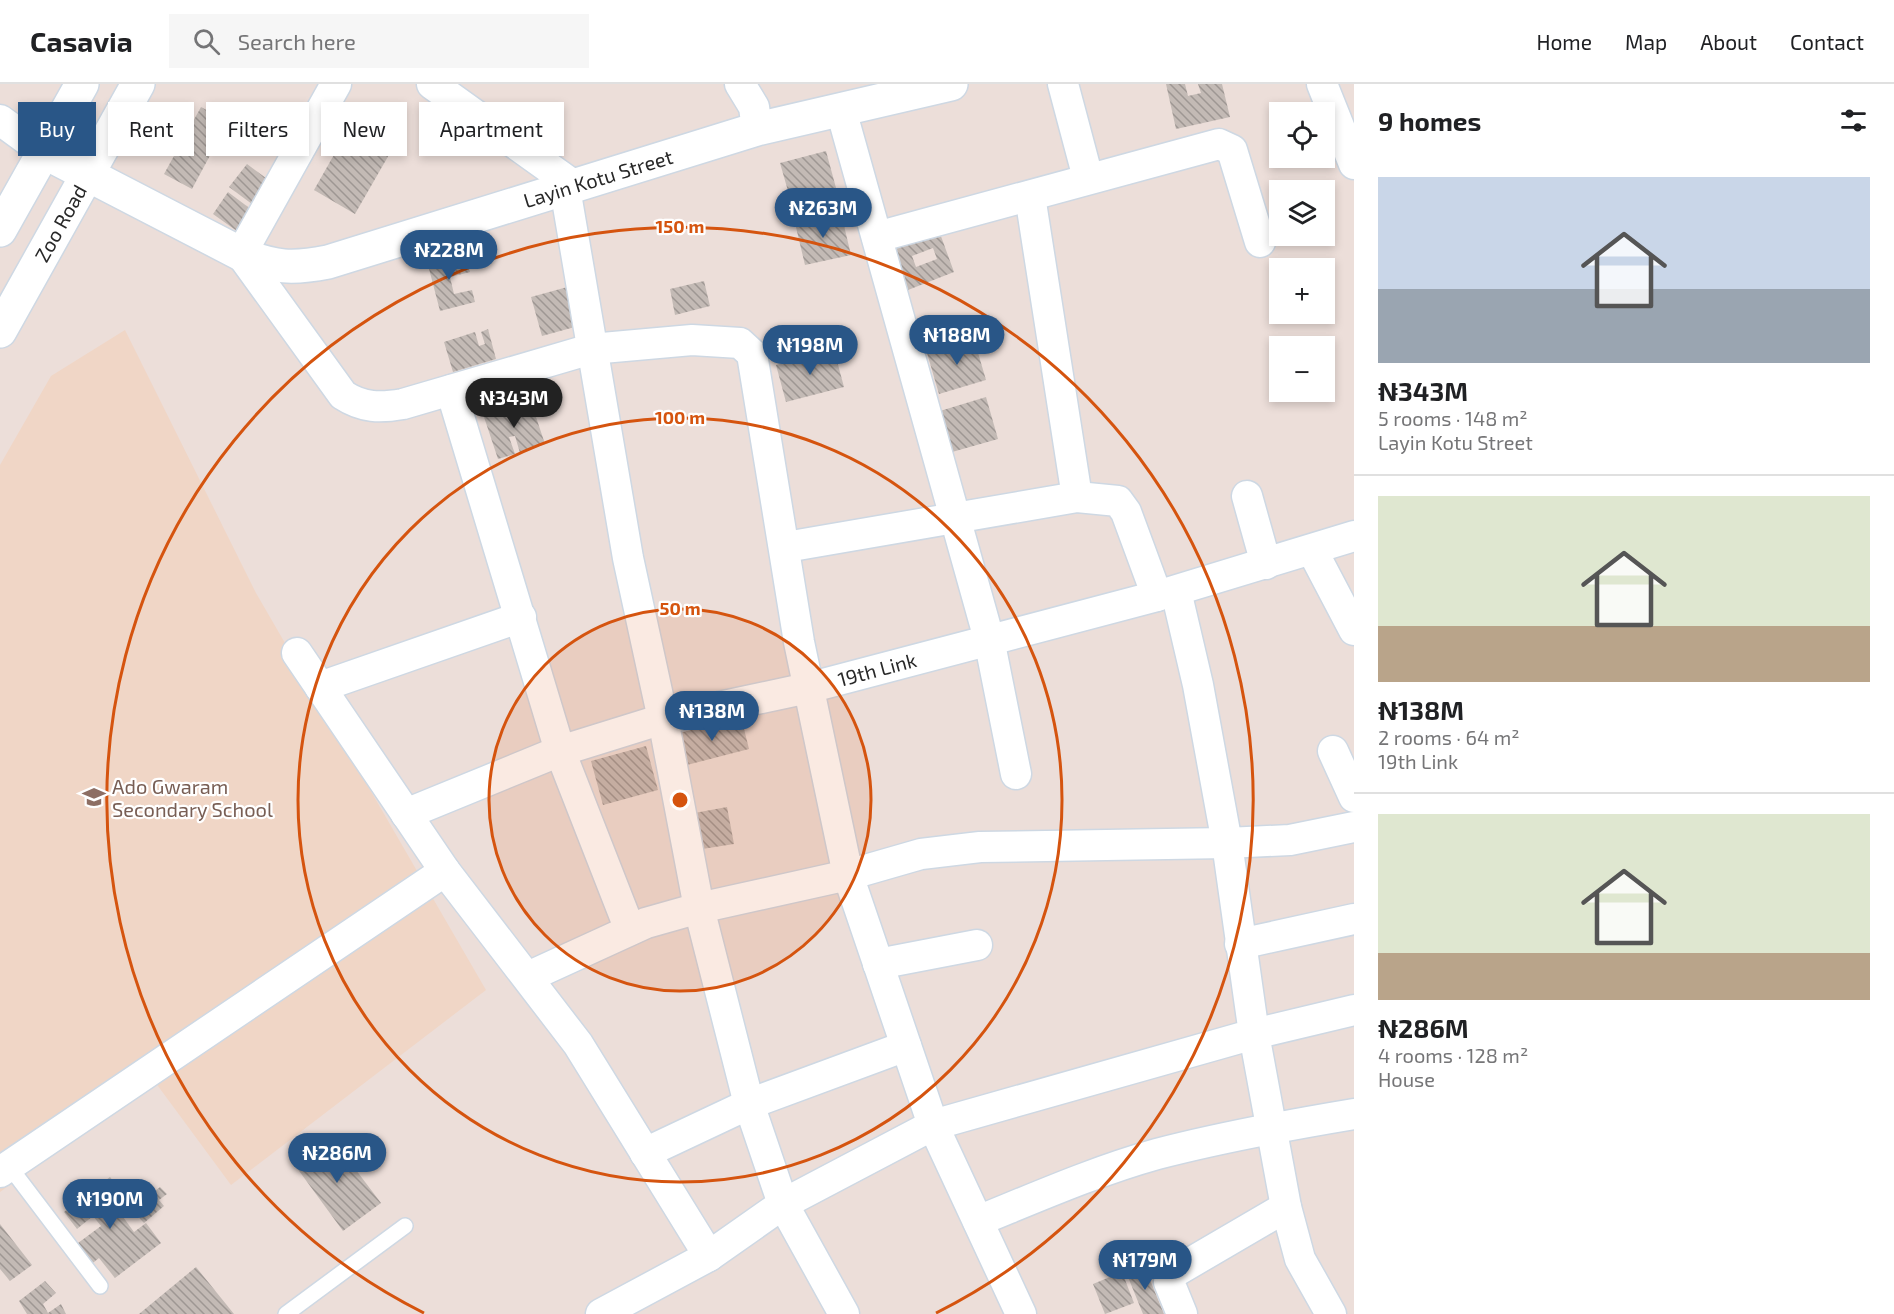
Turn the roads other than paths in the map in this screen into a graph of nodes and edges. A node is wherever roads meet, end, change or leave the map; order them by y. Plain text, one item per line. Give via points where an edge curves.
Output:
1 (82, 84) edge
2 (138, 84) edge
3 (336, 84) edge
4 (432, 84) edge
5 (740, 84) edge
6 (951, 84) edge
7 (1063, 84) edge
8 (1322, 84) edge
9 (72, 102) edge
10 (841, 110) junction
11 (0, 120) edge
12 (757, 129) junction
13 (18, 133) edge
14 (42, 156) edge
15 (51, 156) edge
16 (1354, 164) edge
17 (87, 176) junction
18 (1088, 178) junction
19 (569, 187) junction
20 (1030, 196) junction
21 (0, 230) edge
22 (877, 237) junction
23 (1260, 242) dead end
24 (241, 254) junction
25 (0, 331) edge
26 (591, 349) junction
27 (451, 390) junction
28 (1247, 496) dead end
29 (1077, 497) junction
30 (956, 517) junction
31 (1354, 536) edge
32 (786, 547) junction
33 (1312, 550) junction
34 (1266, 564) junction
35 (1166, 593) junction
36 (521, 617) junction
37 (1354, 630) edge
38 (989, 639) junction
39 (297, 653) dead end
40 (320, 687) junction
41 (808, 688) junction
42 (663, 719) junction
43 (560, 751) junction
44 (1333, 751) dead end
45 (1016, 774) dead end
46 (1354, 797) edge
47 (405, 814) junction
48 (1354, 827) edge
49 (1227, 843) junction
50 (446, 871) junction
51 (848, 875) junction
52 (699, 908) junction
53 (1354, 919) edge
54 (630, 930) junction
55 (1240, 944) junction
56 (977, 945) dead end
57 (878, 964) junction
58 (528, 976) junction
59 (1354, 1010) edge
60 (1254, 1034) junction
61 (906, 1046) junction
62 (749, 1104) junction
63 (1354, 1114) edge
64 (933, 1125) junction
65 (1271, 1128) junction
66 (645, 1153) junction
67 (5, 1169) edge
68 (783, 1204) junction
69 (1286, 1207) junction
70 (978, 1221) junction
71 (405, 1226) dead end
72 (710, 1256) junction
73 (100, 1286) dead end
74 (286, 1314) edge
75 (601, 1314) edge
76 (844, 1314) edge
77 (1021, 1314) edge
78 (1182, 1314) edge
79 (1331, 1314) edge

1 - 9 street
2 - 17 street, Zoo Road
3 - 24 street
4 - 19 street
5 - 12 street via 754,106
6 - 10 street, Layin Kotu Street
7 - 18 street
8 - 16 street
10 - 12 street, Layin Kotu Street
10 - 22 street
11 - 13 street
12 - 19 street, Layin Kotu Street
14 - 21 street
15 - 17 street, Layin Kotu Street
17 - 24 street, Layin Kotu Street
17 - 25 street, Zoo Road
18 - 20 street
18 - 23 street via 1212,144 1225,146 1232,150
19 - 24 street, Layin Kotu Street via 328,262 270,266
19 - 26 street
20 - 22 street
20 - 29 street
22 - 30 street
24 - 27 street via 344,394 358,405 384,407
26 - 27 street
26 - 32 street via 692,340 740,343 752,354
26 - 42 street via 628,558
27 - 36 street
28 - 34 street
29 - 30 street
29 - 35 street via 1118,501
30 - 32 street
30 - 38 street
31 - 33 street, 19th Link
32 - 41 street
33 - 34 street, 19th Link
33 - 37 street
34 - 35 street, 19th Link
35 - 38 street, 19th Link
35 - 49 street via 1198,685
36 - 40 street
36 - 43 street
38 - 41 street, 19th Link
38 - 45 street
39 - 40 street
40 - 47 street
41 - 42 street, 19th Link
41 - 51 street
42 - 43 street, 19th Link
42 - 52 street
43 - 47 street, 19th Link
43 - 54 street
44 - 46 street
47 - 50 street
48 - 49 street via 1290,840
49 - 51 street via 980,847 921,854
49 - 55 street
50 - 58 street
50 - 67 street
51 - 52 street
51 - 57 street
52 - 54 street
52 - 62 street
53 - 55 street
54 - 58 street
55 - 60 street
56 - 57 street
57 - 61 street
58 - 66 street via 578,1044
59 - 60 street
60 - 64 street
60 - 65 street
61 - 62 street
61 - 64 street
62 - 66 street
62 - 68 street
63 - 65 street
64 - 68 street
64 - 70 street
65 - 69 street
65 - 70 street via 1158,1154 1084,1177
66 - 72 street
67 - 73 lane
68 - 72 street
68 - 76 street
69 - 78 street via 1173,1273 1169,1282 1171,1293
69 - 79 street via 1300,1259
70 - 77 street
71 - 74 lane
72 - 75 street

